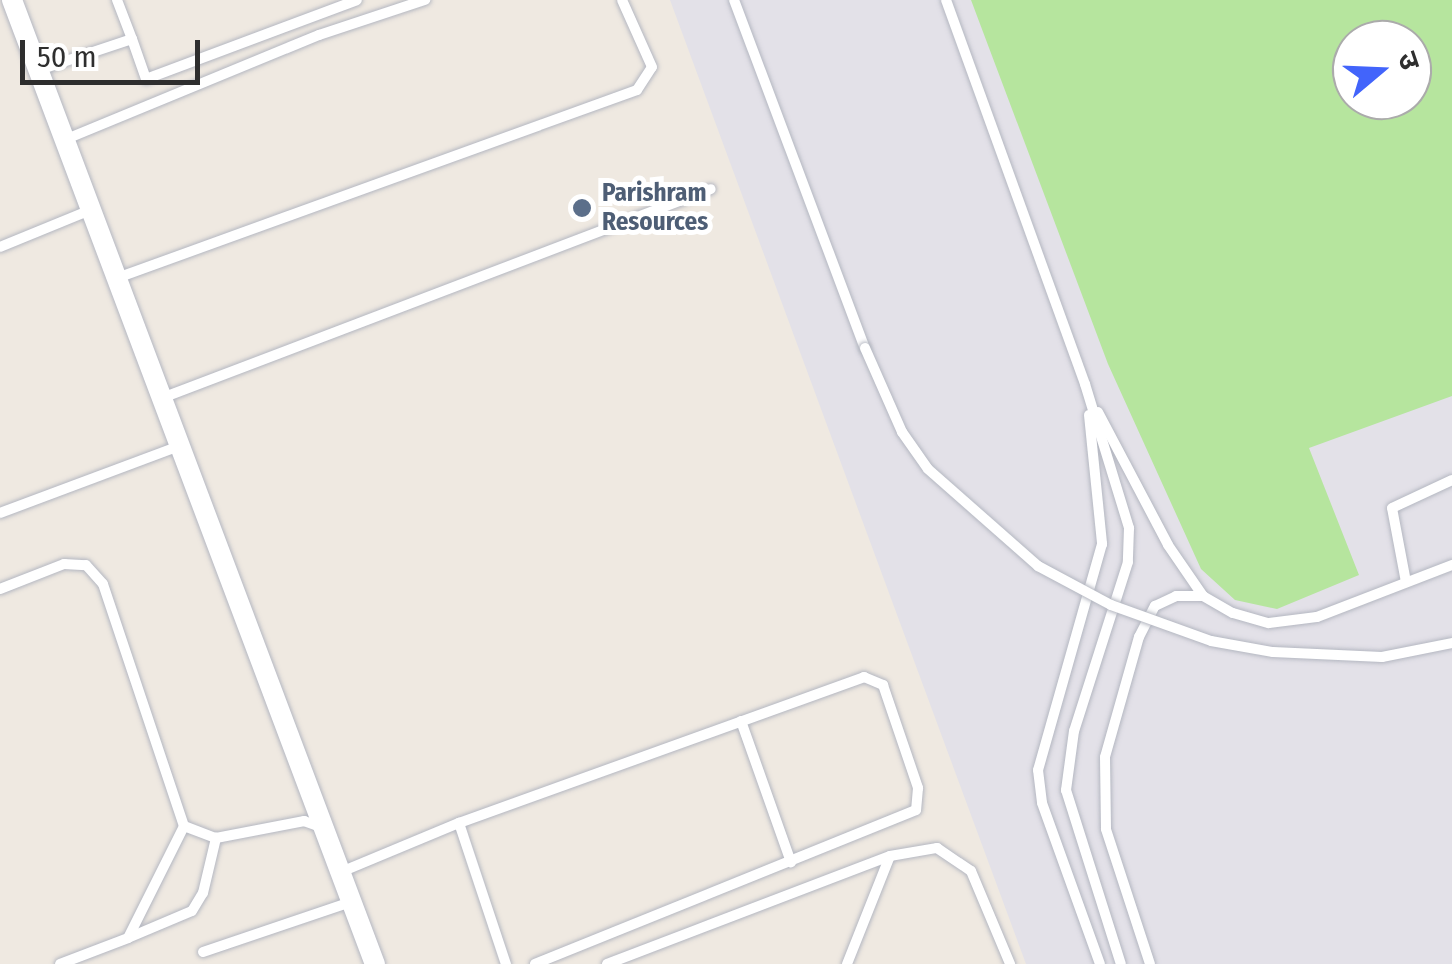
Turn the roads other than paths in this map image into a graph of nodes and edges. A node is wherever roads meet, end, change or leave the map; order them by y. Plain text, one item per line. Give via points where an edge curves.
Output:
1 (117, 0) edge
2 (358, 0) edge
3 (425, 0) edge
4 (622, 0) edge
5 (734, 0) edge
6 (946, 0) edge
7 (15, 1) edge
8 (132, 38) junction
9 (38, 70) junction
10 (64, 140) junction
11 (710, 189) dead end
12 (90, 210) junction
13 (0, 247) edge
14 (116, 278) junction
15 (1085, 384) junction
16 (161, 398) junction
17 (179, 446) junction
18 (1452, 480) edge
19 (0, 513) edge
20 (1452, 565) edge
21 (1406, 582) junction
22 (0, 589) edge
23 (1203, 596) junction
24 (1452, 643) edge
25 (741, 721) junction
26 (459, 823) junction
27 (184, 826) junction
28 (324, 828) junction
29 (216, 838) junction
30 (890, 856) junction
31 (791, 862) junction
32 (340, 872) junction
33 (352, 902) junction
34 (128, 938) junction
35 (203, 952) dead end
36 (60, 964) edge
37 (375, 964) edge
38 (506, 964) edge
39 (535, 964) edge
40 (607, 964) edge
41 (848, 964) edge
42 (1010, 964) edge
43 (1100, 964) edge
44 (1122, 964) edge
45 (1150, 964) edge

1 - 8 lane
2 - 8 lane via 146,78
3 - 10 lane
4 - 14 lane via 652,67 637,90
5 - 24 lane, bridge via 865,348 902,432 928,469 1038,566 1111,605 1211,641 1272,652 1382,656
6 - 15 lane
7 - 9 street
8 - 9 lane
9 - 10 street
10 - 12 street
11 - 16 lane
12 - 13 lane
12 - 14 street
14 - 16 street
15 - 23 lane via 1144,506
15 - 43 lane via 1102,544 1038,770 1042,803
15 - 44 lane via 1131,545 1074,731 1066,790
16 - 17 street
17 - 19 lane
17 - 28 street
18 - 21 lane via 1392,508
20 - 21 lane
21 - 23 lane via 1317,617 1269,623
22 - 27 lane via 64,564 86,565 103,584
23 - 45 lane via 1176,596 1155,606 1139,637 1104,757 1106,829
25 - 26 lane
25 - 31 lane
25 - 31 lane via 864,677 883,685 918,788 916,810
26 - 32 lane
26 - 38 lane
27 - 29 lane
27 - 34 lane
28 - 29 lane via 304,821
28 - 32 street
29 - 34 lane via 192,911
30 - 40 lane
30 - 41 lane
30 - 42 lane via 937,848 971,871
31 - 39 lane
32 - 33 street
33 - 35 lane
33 - 37 street
34 - 36 lane

